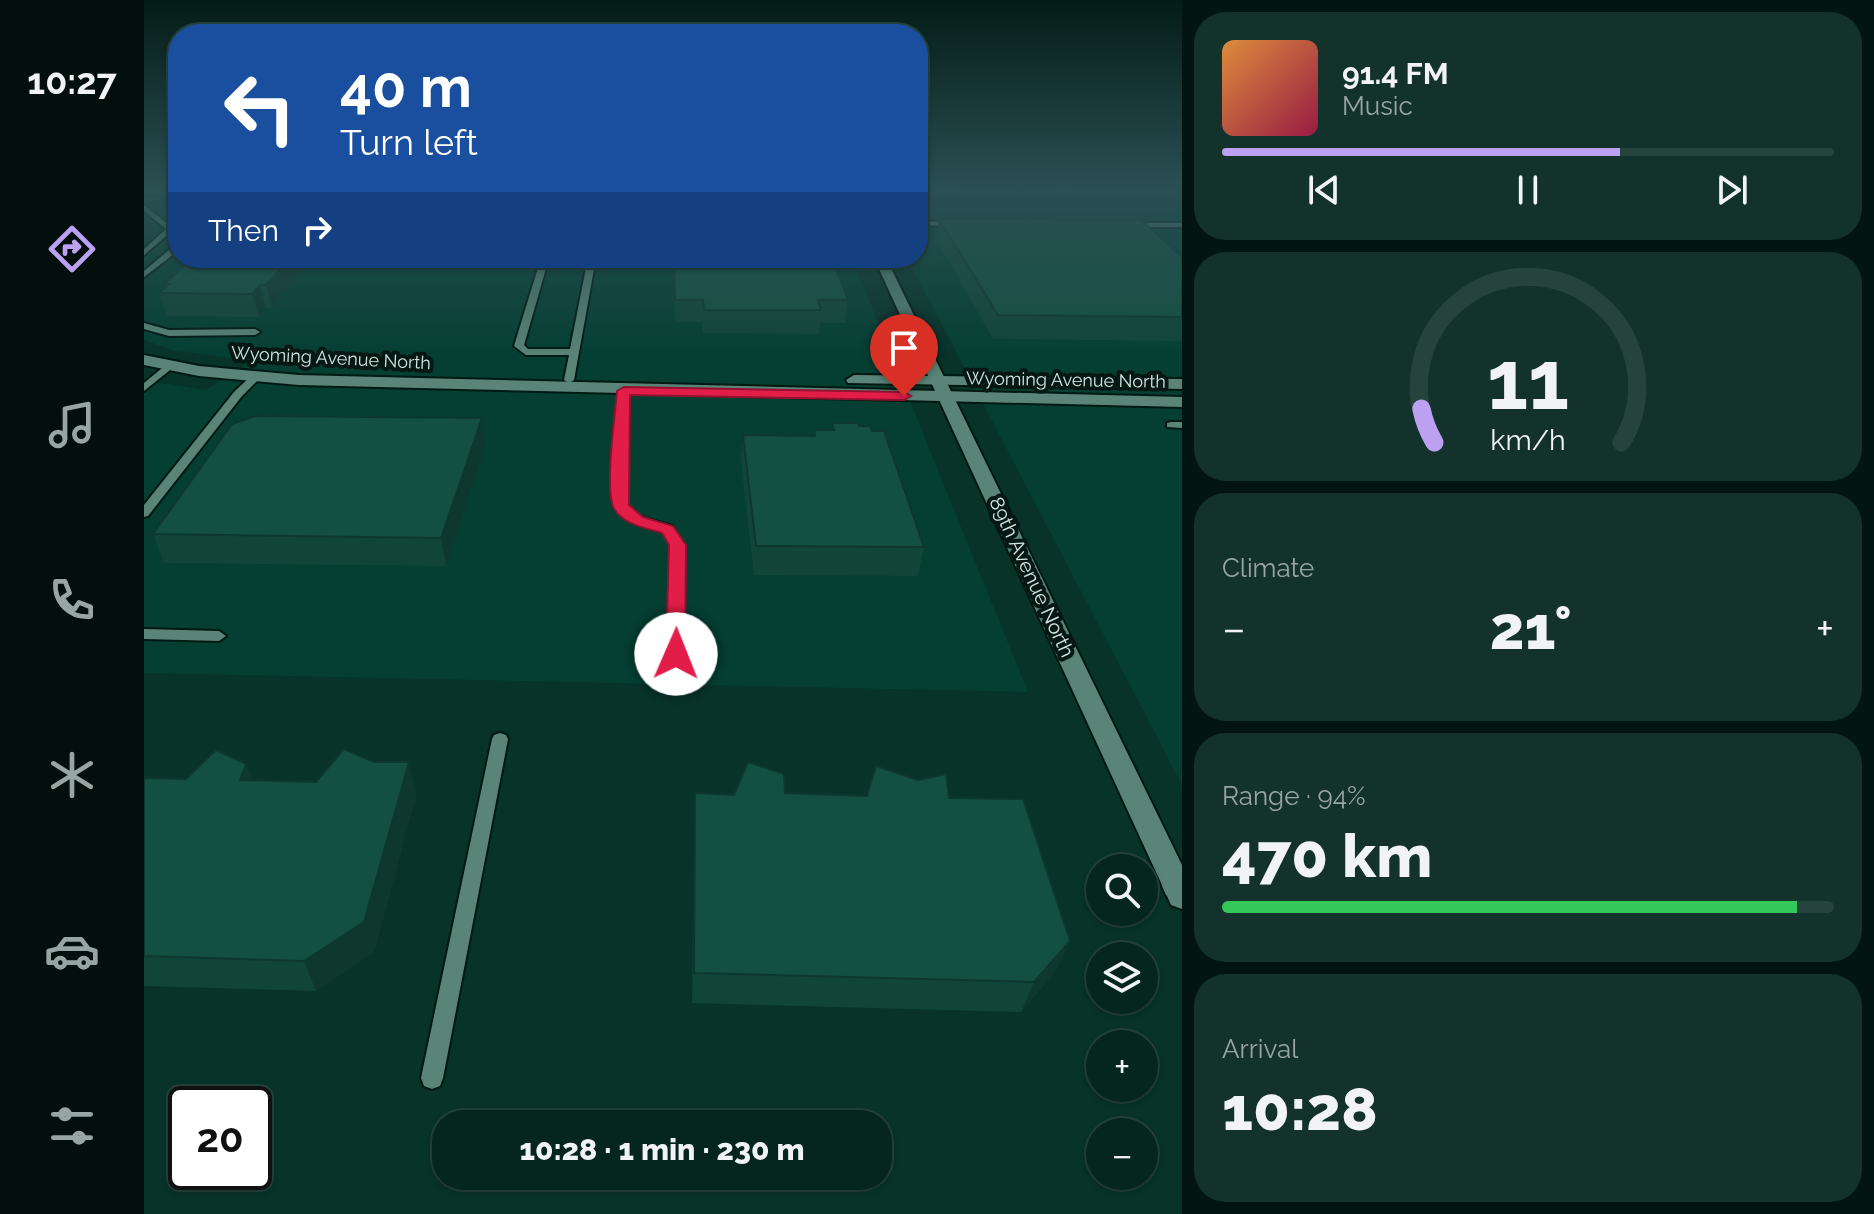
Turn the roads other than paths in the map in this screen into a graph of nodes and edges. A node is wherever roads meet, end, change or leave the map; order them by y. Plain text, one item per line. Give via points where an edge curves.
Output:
1 (168, 255) edge
2 (542, 268) edge
3 (590, 268) edge
4 (885, 268) edge
5 (144, 275) edge
6 (144, 326) edge
7 (255, 332) dead end
8 (574, 352) junction
9 (144, 360) edge
10 (170, 366) junction
11 (256, 377) junction
12 (569, 380) junction
13 (469, 383) junction
14 (1182, 384) edge
15 (144, 388) edge
16 (944, 390) junction
17 (624, 391) junction
18 (1182, 402) edge
19 (144, 513) edge
20 (144, 634) edge
21 (219, 636) dead end
22 (676, 654) dead end
23 (500, 739) dead end
24 (1180, 889) edge
25 (432, 1078) dead end

1 - 5 lane
2 - 8 lane via 519,346 526,352
3 - 8 lane
4 - 16 street, 89th Avenue North
6 - 7 lane via 169,333
8 - 12 lane
9 - 10 street, Wyoming Avenue North
10 - 11 street, Wyoming Avenue North
10 - 15 lane
11 - 13 street, Wyoming Avenue North
11 - 19 lane
12 - 13 street, Wyoming Avenue North
12 - 16 street, Wyoming Avenue North
13 - 17 street, Wyoming Avenue North
14 - 16 street, Wyoming Avenue North
16 - 17 street, Wyoming Avenue North
16 - 18 street, Wyoming Avenue North
16 - 24 street, 89th Avenue North
17 - 22 lane via 621,506 637,520 668,529 677,545
20 - 21 lane
23 - 25 lane

